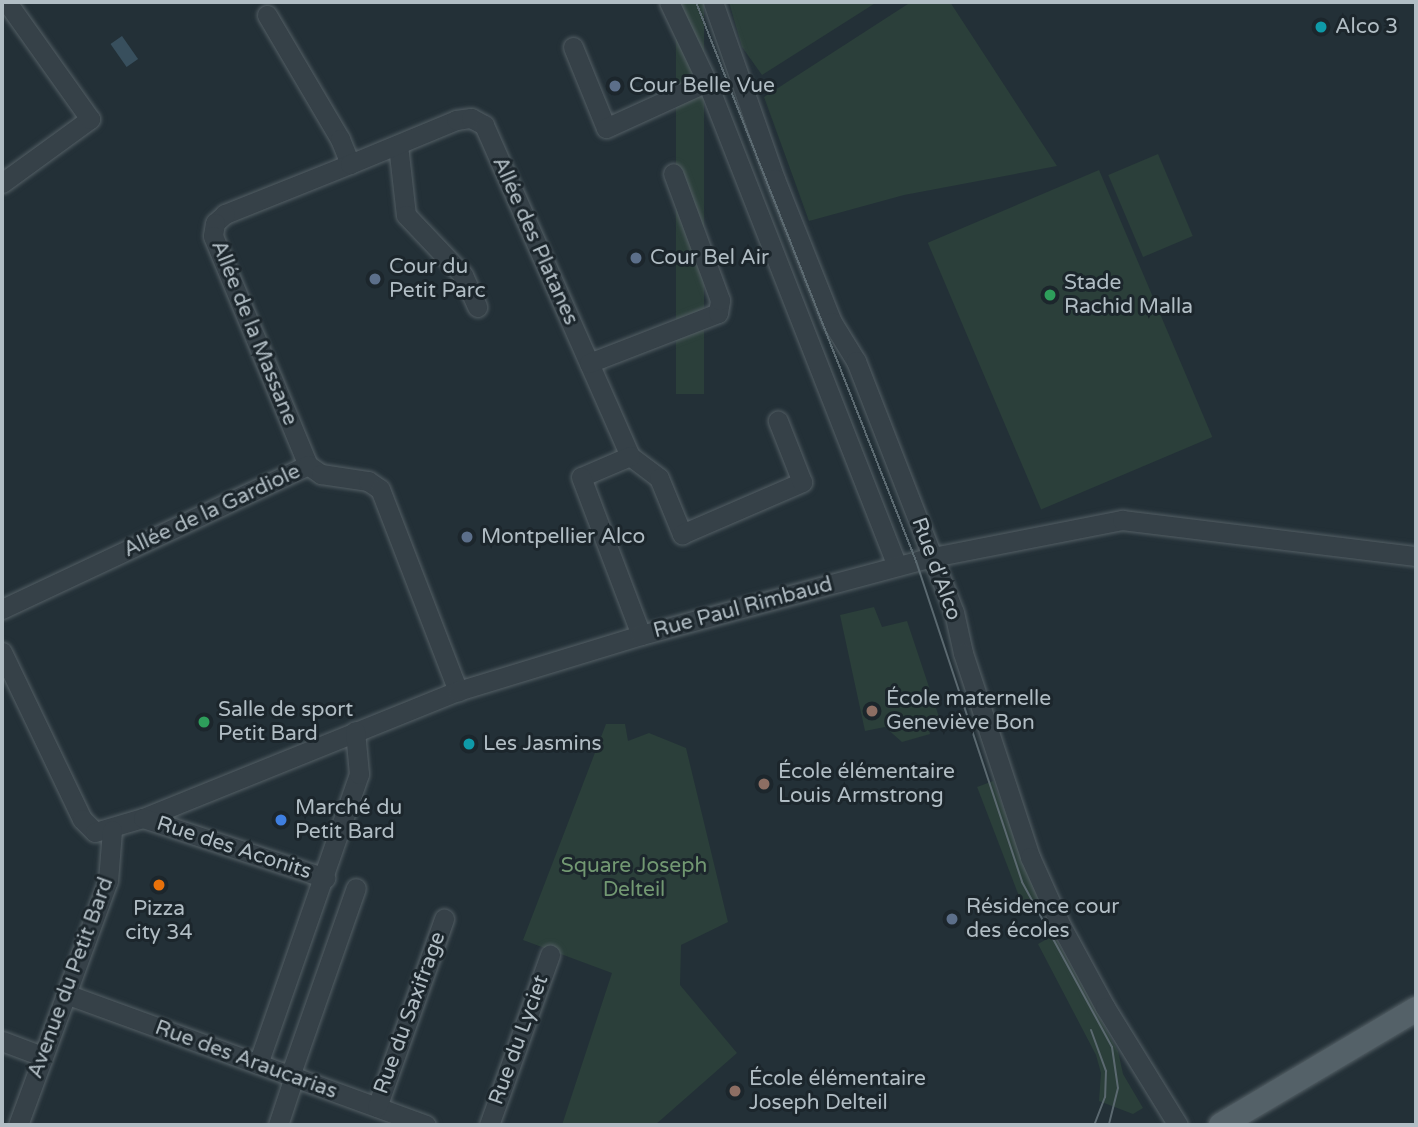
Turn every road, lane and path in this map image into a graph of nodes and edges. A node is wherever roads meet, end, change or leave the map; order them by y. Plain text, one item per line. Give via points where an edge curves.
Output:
1 (7, 2) edge
2 (669, 2) edge
3 (713, 2) edge
4 (267, 15) dead end
5 (573, 47) dead end
6 (707, 82) junction
7 (398, 145) junction
8 (350, 164) junction
9 (673, 173) dead end
10 (2, 183) edge
11 (477, 307) dead end
12 (589, 363) junction
13 (778, 422) dead end
14 (630, 456) junction
15 (308, 466) junction
16 (1416, 556) edge
17 (933, 557) junction
18 (897, 566) junction
19 (2, 609) edge
20 (641, 635) junction
21 (2, 652) edge
22 (458, 691) junction
23 (355, 731) junction
24 (143, 818) junction
25 (103, 831) junction
26 (325, 878) junction
27 (356, 888) dead end
28 (444, 919) dead end
29 (550, 955) dead end
30 (66, 994) junction
31 (1416, 1009) edge
32 (2, 1041) edge
33 (42, 1056) junction
34 (258, 1064) junction
35 (292, 1076) junction
36 (377, 1107) junction
37 (18, 1125) edge
38 (278, 1125) edge
39 (426, 1125) edge
40 (489, 1125) edge
41 (1178, 1125) edge
42 (1221, 1125) edge

1 - 10 street via 90,119
2 - 6 street, Rue d'Alco
3 - 17 street, Rue d'Alco via 775,179 832,321 856,361
4 - 8 street
5 - 6 street via 606,128
6 - 18 street, Rue d'Alco
7 - 8 street, Allée des Platanes
7 - 11 street via 406,215 463,275
7 - 12 street, Allée des Platanes via 456,120 471,118 484,125
8 - 15 street, Allée de la Massane via 225,214 215,223 213,236
9 - 12 street via 720,300 718,313
12 - 14 street, Allée des Platanes
13 - 14 street, Allée des Platanes via 802,482 682,534 659,478
14 - 20 street via 581,477
15 - 19 street, Allée de la Gardiole
15 - 22 street, Allée de la Gardiole via 321,474 368,481 380,489
16 - 17 street, Rue Paul Rimbaud via 1122,520
17 - 18 street, Rue Paul Rimbaud
17 - 41 street, Rue d'Alco via 1026,844 1051,905 1105,1007
18 - 20 street, Rue Paul Rimbaud
20 - 22 street, Rue Paul Rimbaud
21 - 25 street via 82,819
22 - 23 street, Rue Paul Rimbaud
23 - 24 street, Rue Paul Rimbaud
23 - 26 street via 359,774
24 - 25 street, Rue Paul Rimbaud
24 - 26 street, Rue des Aconits
25 - 30 street, Avenue du Petit Bard via 108,881
26 - 34 street
27 - 35 street
28 - 36 street, Rue du Saxifrage
29 - 40 street, Rue du Lyciet
30 - 33 street, Avenue du Petit Bard
30 - 34 street, Rue des Araucarias
31 - 42 main road
32 - 33 street
33 - 37 street, Avenue du Petit Bard
34 - 35 street, Rue des Araucarias
35 - 36 street, Rue des Araucarias
35 - 38 street
36 - 39 street, Rue des Araucarias

